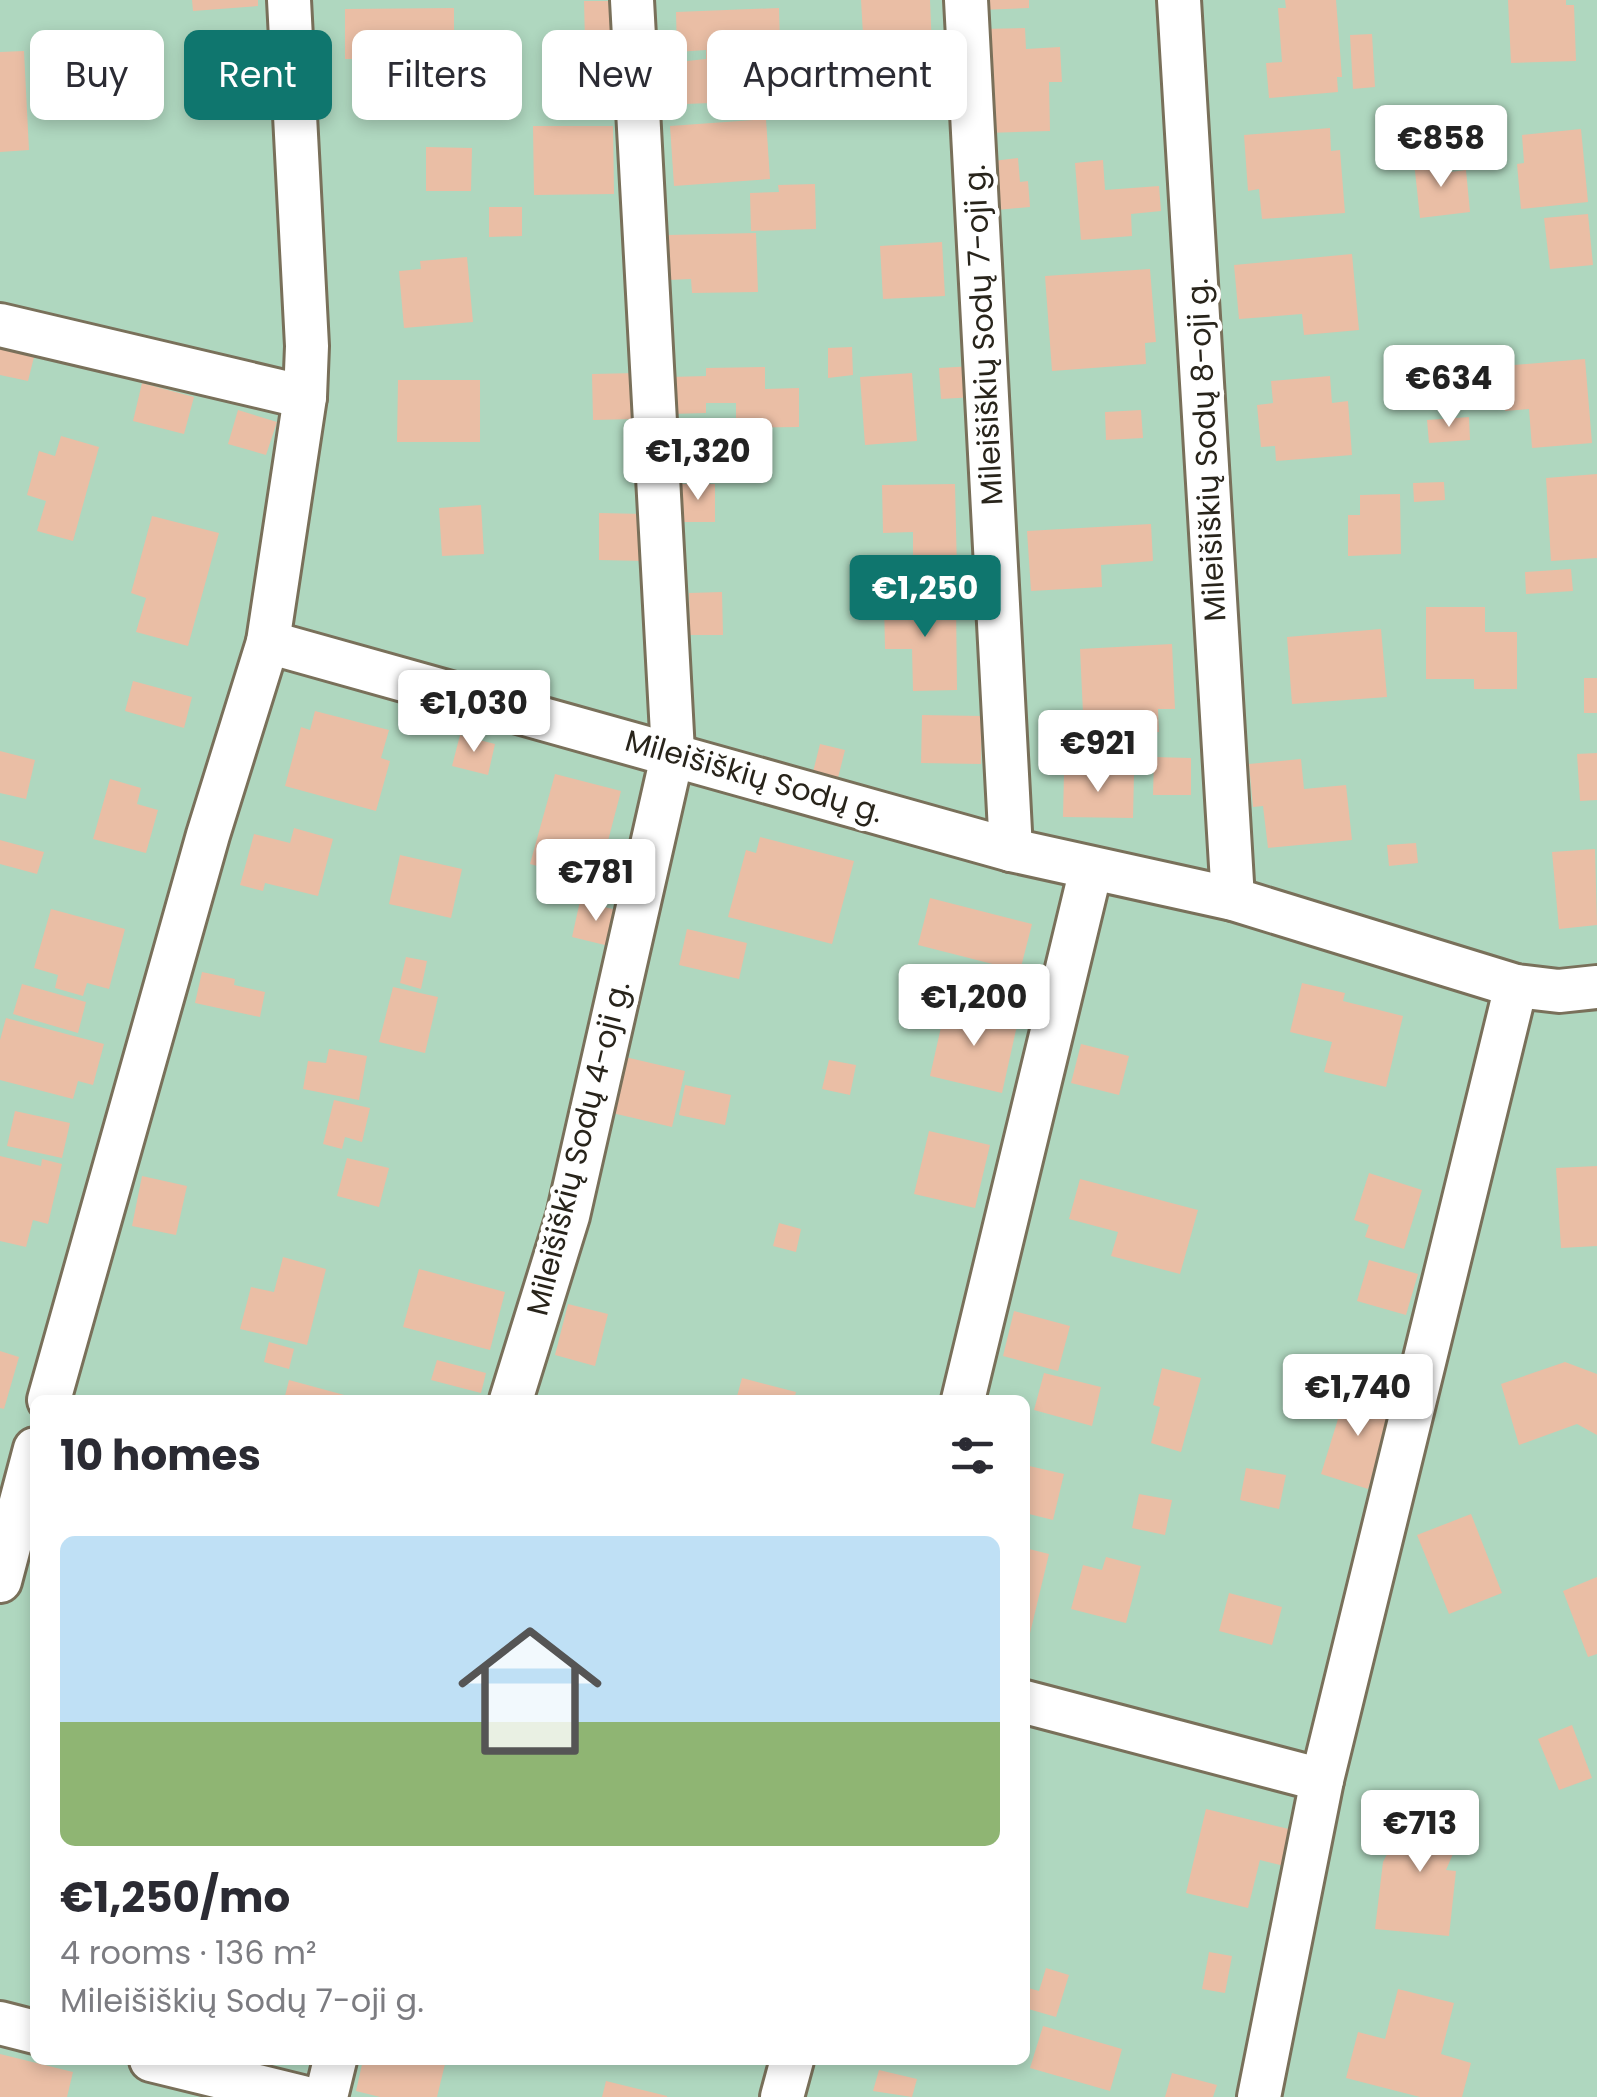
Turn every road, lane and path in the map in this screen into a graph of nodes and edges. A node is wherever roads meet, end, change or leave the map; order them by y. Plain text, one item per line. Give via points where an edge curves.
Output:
1 (289, 0) edge
2 (632, 0) edge
3 (966, 0) edge
4 (1179, 0) edge
5 (0, 325) edge
6 (305, 397) junction
7 (268, 642) junction
8 (673, 752) junction
9 (1011, 850) junction
10 (1091, 868) junction
11 (1233, 899) junction
12 (1516, 986) junction
13 (1597, 987) edge
14 (50, 1395) edge
15 (513, 1395) edge
16 (964, 1395) edge
17 (0, 1434) edge
18 (30, 1444) edge
19 (30, 1465) edge
20 (0, 1581) edge
21 (1030, 1703) edge
22 (1322, 1780) junction
23 (0, 2023) edge
24 (30, 2031) edge
25 (171, 2065) edge
26 (334, 2065) edge
27 (791, 2065) edge
28 (302, 2097) edge
29 (326, 2097) edge
30 (782, 2097) edge
31 (1259, 2097) edge

1 - 6 street
2 - 8 street, Mileišiškių Sodų 4-oji g.
3 - 9 street, Mileišiškių Sodų 7-oji g.
4 - 11 street, Mileišiškių Sodų 8-oji g.
5 - 6 street
6 - 7 street
7 - 8 street, Mileišiškių Sodų g.
7 - 14 street
8 - 9 street, Mileišiškių Sodų g.
8 - 15 street, Mileišiškių Sodų 4-oji g. via 568,1216
9 - 10 street, Mileišiškių Sodų g.
10 - 11 street, Mileišiškių Sodų g.
10 - 16 street
11 - 12 street, Mileišiškių Sodų g.
12 - 13 street, Mileišiškių Sodų g. via 1559,992
12 - 22 street
17 - 18 street
19 - 20 street
21 - 22 street
22 - 31 street
23 - 24 street
25 - 28 street
26 - 29 street
27 - 30 street

